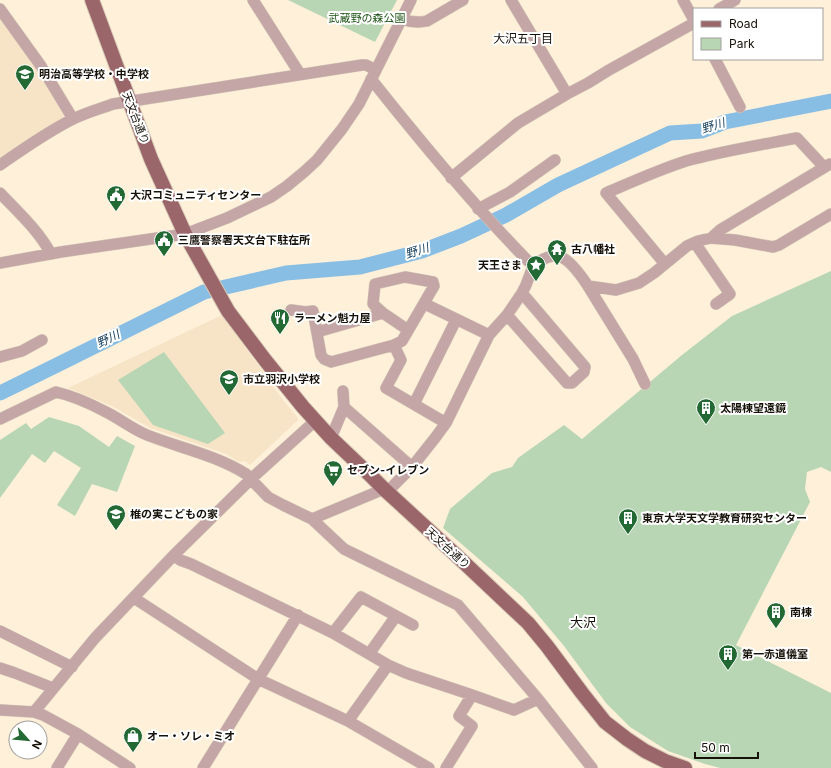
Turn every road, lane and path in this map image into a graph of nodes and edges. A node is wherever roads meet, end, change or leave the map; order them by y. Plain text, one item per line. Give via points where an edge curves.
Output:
1 (92, 0) edge
2 (253, 0) edge
3 (411, 0) edge
4 (463, 0) edge
5 (511, 0) edge
6 (682, 0) edge
7 (735, 0) edge
8 (721, 8) edge
9 (0, 9) edge
10 (693, 18) edge
11 (401, 19) junction
12 (693, 24) edge
13 (716, 60) edge
14 (300, 74) junction
15 (373, 74) junction
16 (567, 94) junction
17 (130, 102) junction
18 (740, 107) dead end
19 (73, 119) junction
20 (555, 160) dead end
21 (0, 165) edge
22 (828, 165) edge
23 (451, 178) junction
24 (0, 194) edge
25 (478, 209) junction
26 (831, 214) edge
27 (185, 234) junction
28 (711, 238) junction
29 (695, 243) junction
30 (51, 254) junction
31 (0, 263) edge
32 (534, 264) junction
33 (665, 264) junction
34 (588, 286) junction
35 (522, 293) junction
36 (425, 304) junction
37 (716, 304) dead end
38 (291, 310) dead end
39 (383, 313) junction
40 (507, 315) junction
41 (456, 320) junction
42 (408, 330) junction
43 (317, 332) junction
44 (488, 335) junction
45 (42, 340) dead end
46 (394, 345) junction
47 (0, 357) edge
48 (645, 384) dead end
49 (343, 391) dead end
50 (414, 404) junction
51 (344, 407) junction
52 (0, 419) edge
53 (314, 421) junction
54 (446, 422) junction
55 (331, 438) junction
56 (412, 467) junction
57 (250, 479) junction
58 (385, 491) junction
59 (312, 519) junction
60 (174, 555) junction
61 (134, 598) junction
62 (298, 616) junction
63 (396, 616) junction
64 (413, 625) dead end
65 (0, 631) edge
66 (333, 633) junction
67 (369, 654) junction
68 (388, 665) junction
69 (72, 667) junction
70 (0, 668) edge
71 (258, 679) junction
72 (53, 688) junction
73 (472, 695) junction
74 (538, 699) junction
75 (0, 710) edge
76 (34, 712) junction
77 (348, 721) junction
78 (78, 734) junction
79 (57, 768) edge
80 (130, 768) edge
81 (203, 768) edge
82 (429, 768) edge
83 (446, 768) edge
84 (592, 768) edge
85 (685, 768) edge

1 - 17 main road, 天文台通り
2 - 14 street
3 - 11 street
4 - 11 street via 421,23
5 - 16 street
6 - 10 street
7 - 8 street
9 - 19 street via 41,66
11 - 15 street
12 - 16 street
13 - 18 street
14 - 15 street via 366,65
14 - 17 street
15 - 23 street
15 - 27 street via 359,104 342,129 304,172 271,197
16 - 23 street via 518,123
17 - 19 street via 113,104
17 - 27 main road, 天文台通り via 151,159
19 - 21 street
20 - 25 street via 510,192
22 - 28 street via 720,230
22 - 33 street via 798,138 686,162 606,193
23 - 25 street
24 - 30 street via 37,232
25 - 32 street via 528,261
26 - 28 street via 773,247
27 - 30 street
27 - 53 main road, 天文台通り via 226,307
28 - 29 street
29 - 33 street via 687,246
29 - 37 street via 730,294
30 - 31 street
32 - 34 street via 552,256 560,256 569,262
32 - 35 street
33 - 34 street via 639,283 616,290
34 - 48 street via 633,359
35 - 40 street
35 - 40 street via 585,367 584,372 572,383 567,383
36 - 39 street via 434,286 433,282 405,277 375,284 373,304
36 - 41 street
36 - 42 street
38 - 43 street via 313,311
39 - 42 street
39 - 43 street
40 - 44 street
41 - 44 street
41 - 50 street
42 - 46 street via 402,342
43 - 46 street via 320,355 330,362
44 - 54 street
45 - 47 street via 22,351
46 - 50 street via 401,360 386,388
49 - 51 street
50 - 54 street
51 - 55 street
51 - 56 street
52 - 57 street via 56,392 104,411 145,434 225,463 246,474
53 - 55 main road, 天文台通り
53 - 57 street
54 - 56 street
55 - 58 main road, 天文台通り
56 - 58 street
57 - 59 street via 268,497
57 - 60 street
58 - 59 street
58 - 85 main road, 天文台通り via 528,623 606,722 640,748
59 - 74 street via 344,549 458,605
60 - 61 street
60 - 62 street
61 - 69 street via 95,638
61 - 71 street
62 - 66 street
62 - 71 street
63 - 64 street
63 - 66 street via 361,597
63 - 67 street
65 - 69 street
66 - 67 street
67 - 68 street
68 - 73 street
68 - 77 street
69 - 72 street
70 - 72 street
71 - 77 street
71 - 81 street
72 - 76 street
73 - 74 street via 514,710
73 - 83 street via 459,716 472,726
74 - 84 street
75 - 76 street
76 - 78 street
77 - 82 street
78 - 79 street
78 - 80 street

